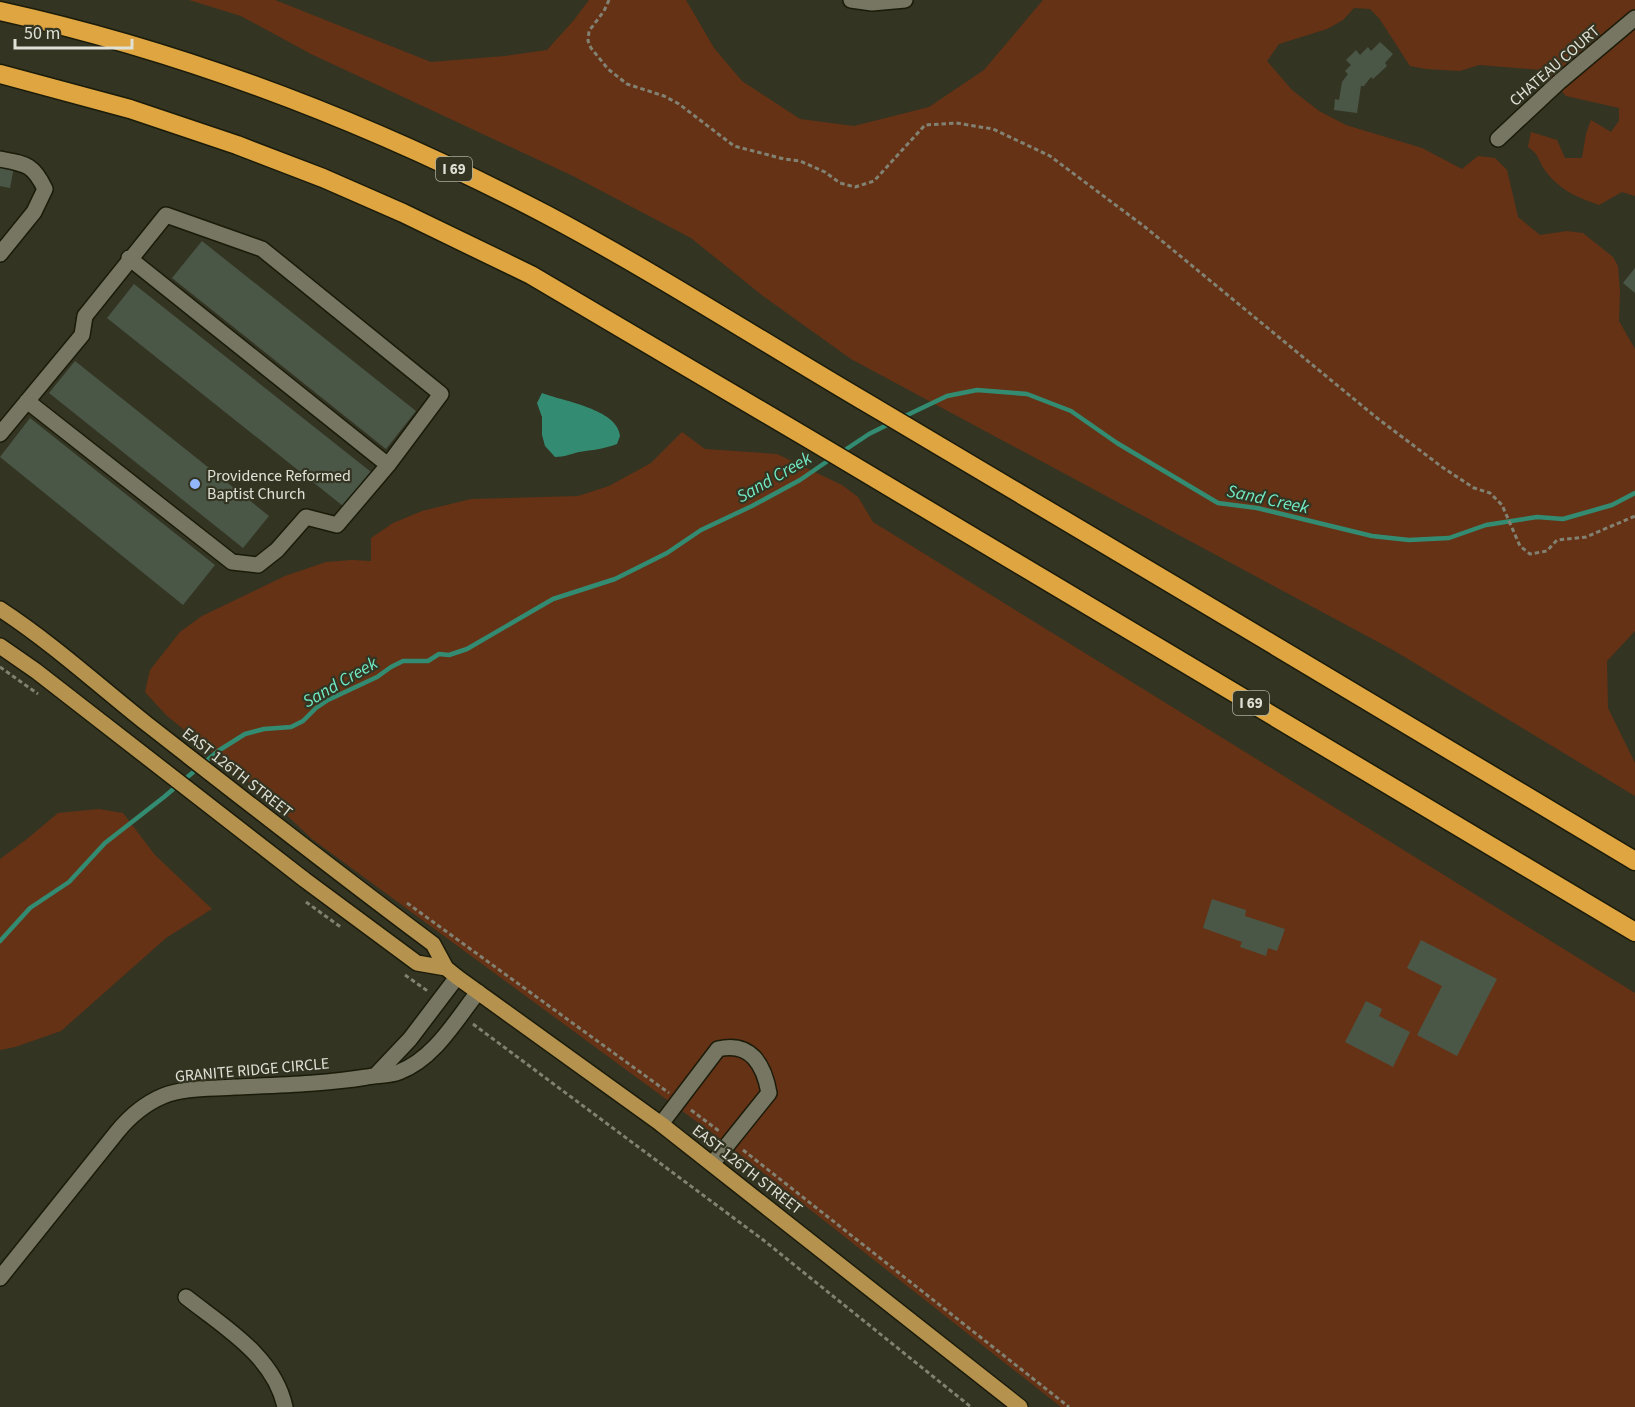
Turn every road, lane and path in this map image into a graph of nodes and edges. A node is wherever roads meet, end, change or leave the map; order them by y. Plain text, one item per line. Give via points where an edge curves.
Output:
1 (609, 0) edge
2 (851, 0) edge
3 (905, 0) edge
4 (0, 11) edge
5 (1635, 18) edge
6 (0, 74) edge
7 (1498, 139) dead end
8 (0, 159) edge
9 (0, 254) edge
10 (129, 258) junction
11 (27, 401) junction
12 (0, 434) edge
13 (388, 465) junction
14 (1635, 516) edge
15 (0, 609) edge
16 (0, 646) edge
17 (1635, 861) edge
18 (300, 897) dead end
19 (1635, 932) edge
20 (350, 934) dead end
21 (452, 973) junction
22 (404, 974) dead end
23 (478, 992) junction
24 (440, 1000) junction
25 (460, 1015) junction
26 (375, 1076) junction
27 (661, 1124) junction
28 (712, 1164) junction
29 (0, 1278) edge
30 (186, 1297) dead end
31 (285, 1407) edge
32 (971, 1407) edge
33 (1020, 1407) edge

1 - 14 path via 589,31 588,41 608,69 627,84 679,104 734,146 800,161 847,186 874,181 926,125 932,124 993,129 1050,156 1145,227 1377,418 1442,467 1474,488 1490,493 1502,505 1515,537 1530,554 1547,551 1557,540 1586,537
2 - 3 street
4 - 17 highway, I 69 via 103,37 210,71 320,111 496,189 597,243
5 - 7 street, CHATEAU COURT
6 - 19 highway, I 69 via 130,109 237,145 403,213 531,275
8 - 9 street via 37,172 45,189 34,212
10 - 11 street via 85,316 82,335
10 - 13 street
10 - 13 street via 166,215 262,249 441,394
11 - 12 street
11 - 13 street via 232,562 258,565 306,517 337,525
15 - 21 main road, EAST 126TH STREET via 433,944
16 - 21 main road, EAST 126TH STREET via 417,963
18 - 20 path
21 - 23 main road, EAST 126TH STREET
21 - 24 street
22 - 24 path
23 - 25 street, GRANITE RIDGE CIRCLE
23 - 27 main road, EAST 126TH STREET
24 - 26 street via 411,1039
25 - 26 street, GRANITE RIDGE CIRCLE via 414,1064 398,1073
25 - 32 path via 762,1239
26 - 29 street, GRANITE RIDGE CIRCLE via 186,1091 150,1103 117,1132
27 - 28 main road, EAST 126TH STREET
27 - 28 street via 718,1049 730,1046 752,1054 766,1074 769,1093
28 - 33 main road, EAST 126TH STREET
30 - 31 street via 265,1365 279,1387

